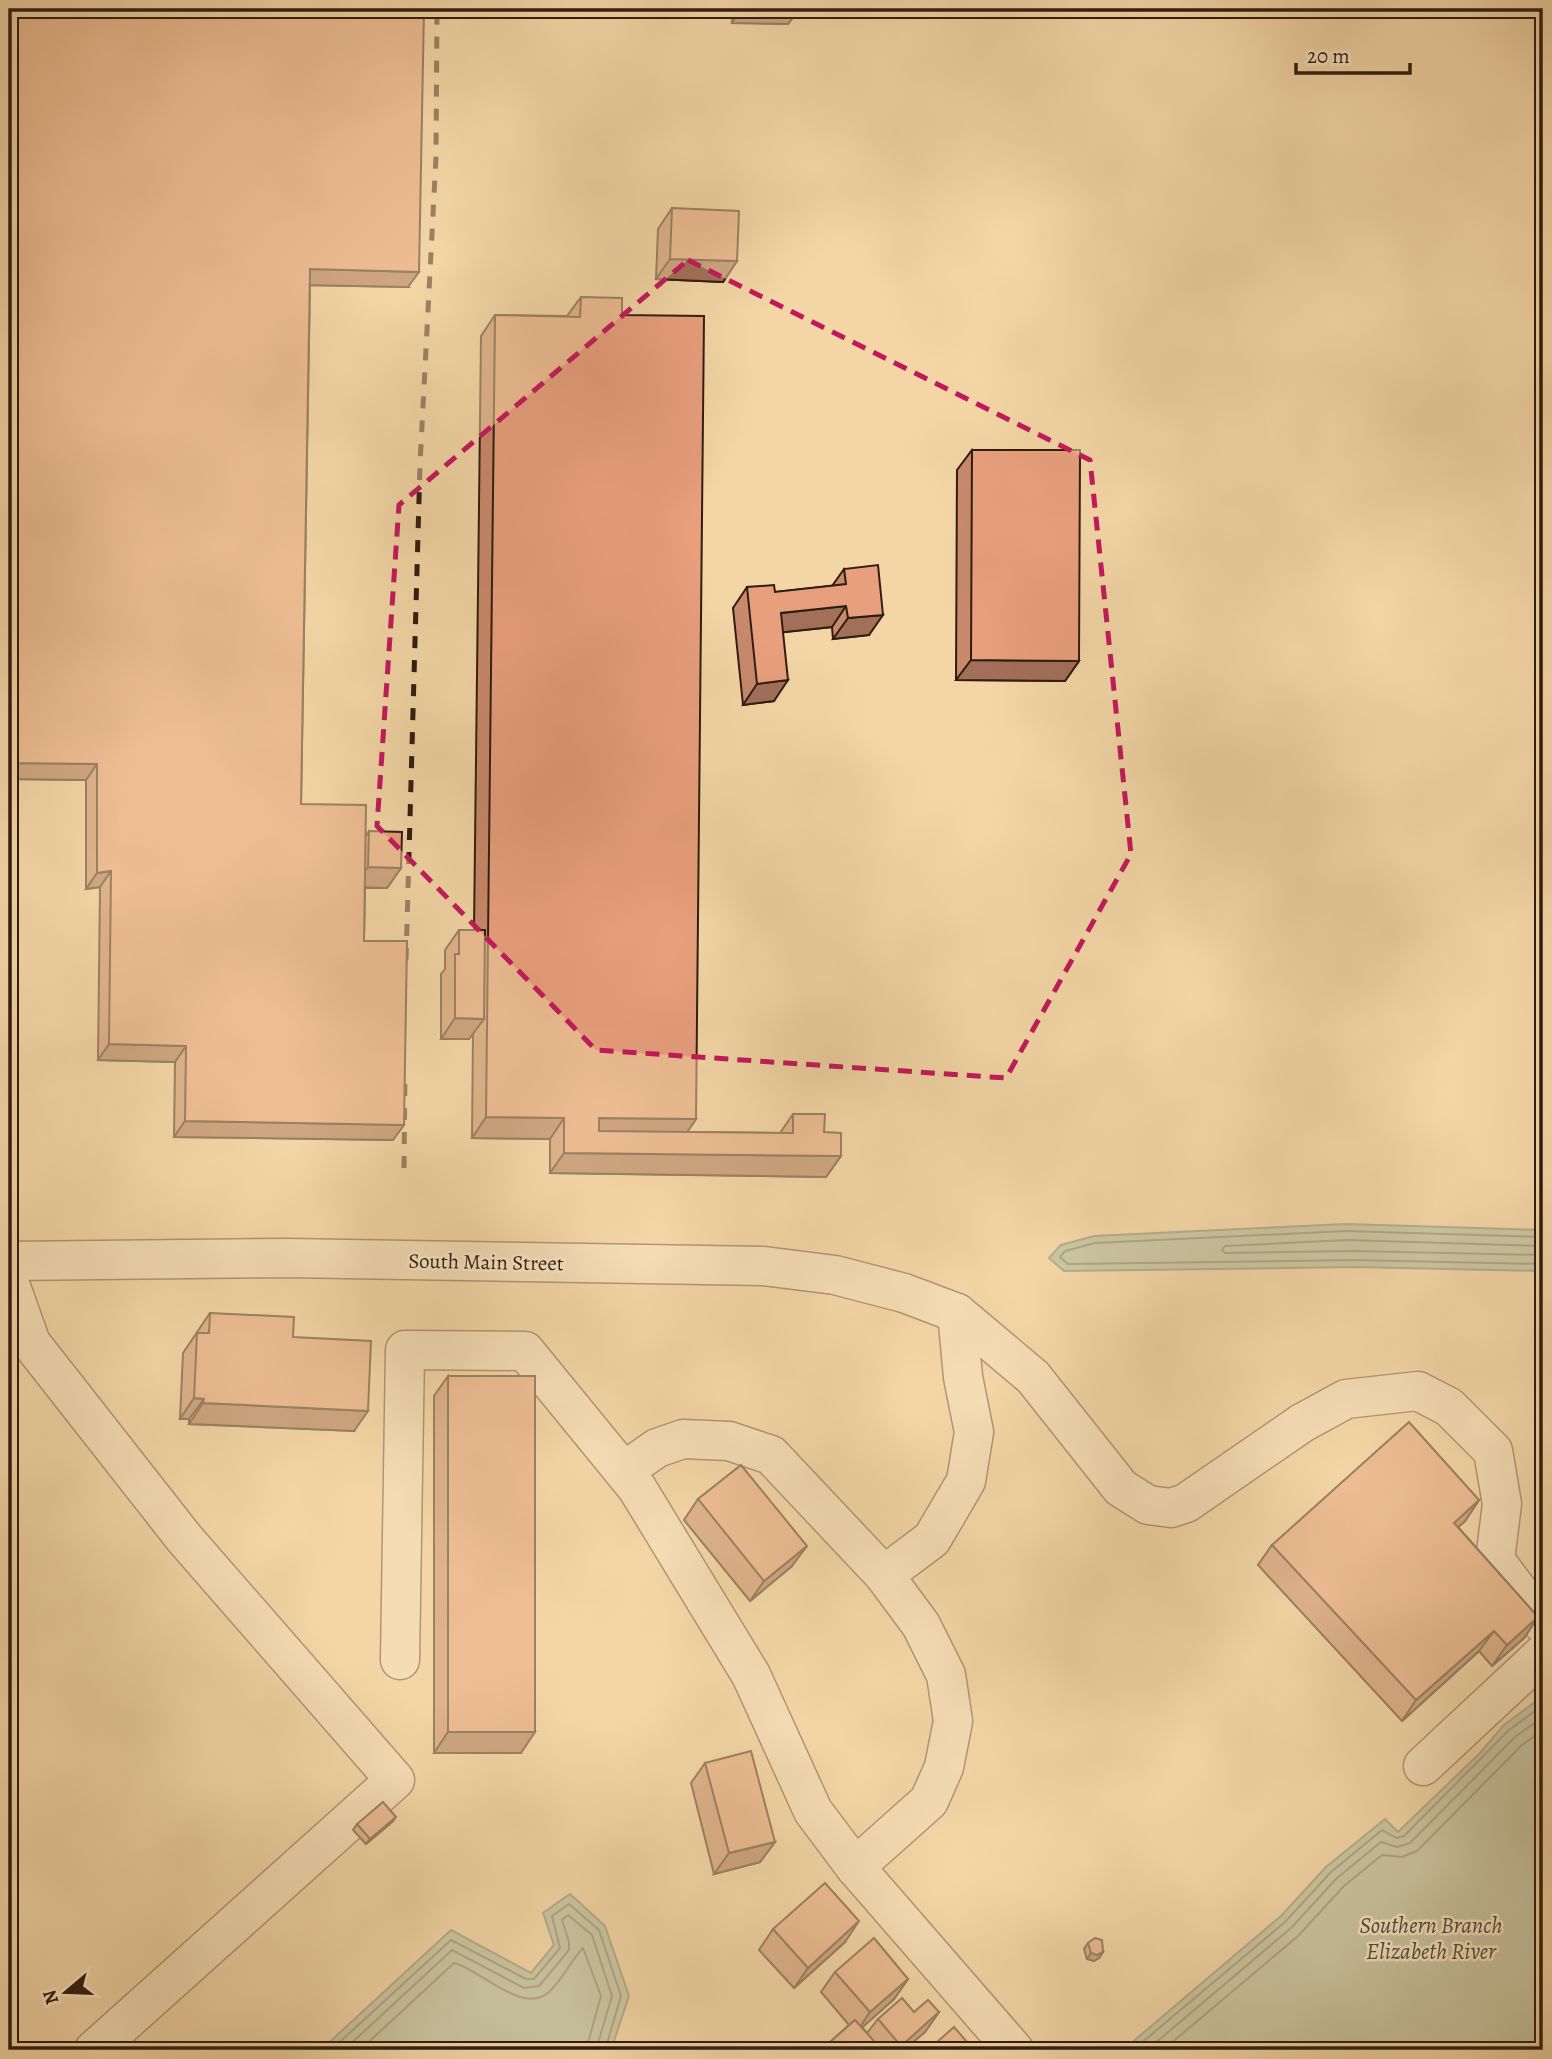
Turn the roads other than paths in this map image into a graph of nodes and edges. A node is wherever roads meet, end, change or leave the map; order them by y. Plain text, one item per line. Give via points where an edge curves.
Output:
1 (9, 1261) edge
2 (9, 1281) edge
3 (957, 1313) junction
4 (624, 1471) junction
5 (884, 1575) junction
6 (1543, 1625) edge
7 (1543, 1654) edge
8 (400, 1660) dead end
9 (1423, 1766) dead end
10 (855, 1867) junction
11 (94, 2050) edge
12 (1014, 2050) edge

1 - 3 street, South Main Street via 287,1258 764,1266 835,1275
2 - 11 street via 31,1343 184,1538 395,1780
3 - 5 street via 974,1432 966,1481 932,1539
3 - 6 street, South Main Street via 1033,1377 1121,1488 1148,1505 1171,1508 1186,1503 1302,1423 1346,1399 1418,1391 1449,1407 1493,1451 1502,1504 1495,1560
4 - 5 street via 657,1448 683,1439 729,1441 771,1455
4 - 8 street via 525,1351 405,1350
4 - 10 street via 751,1675 813,1811
5 - 10 street via 921,1625 946,1675 953,1721 944,1768 929,1801
7 - 9 street
10 - 12 street

